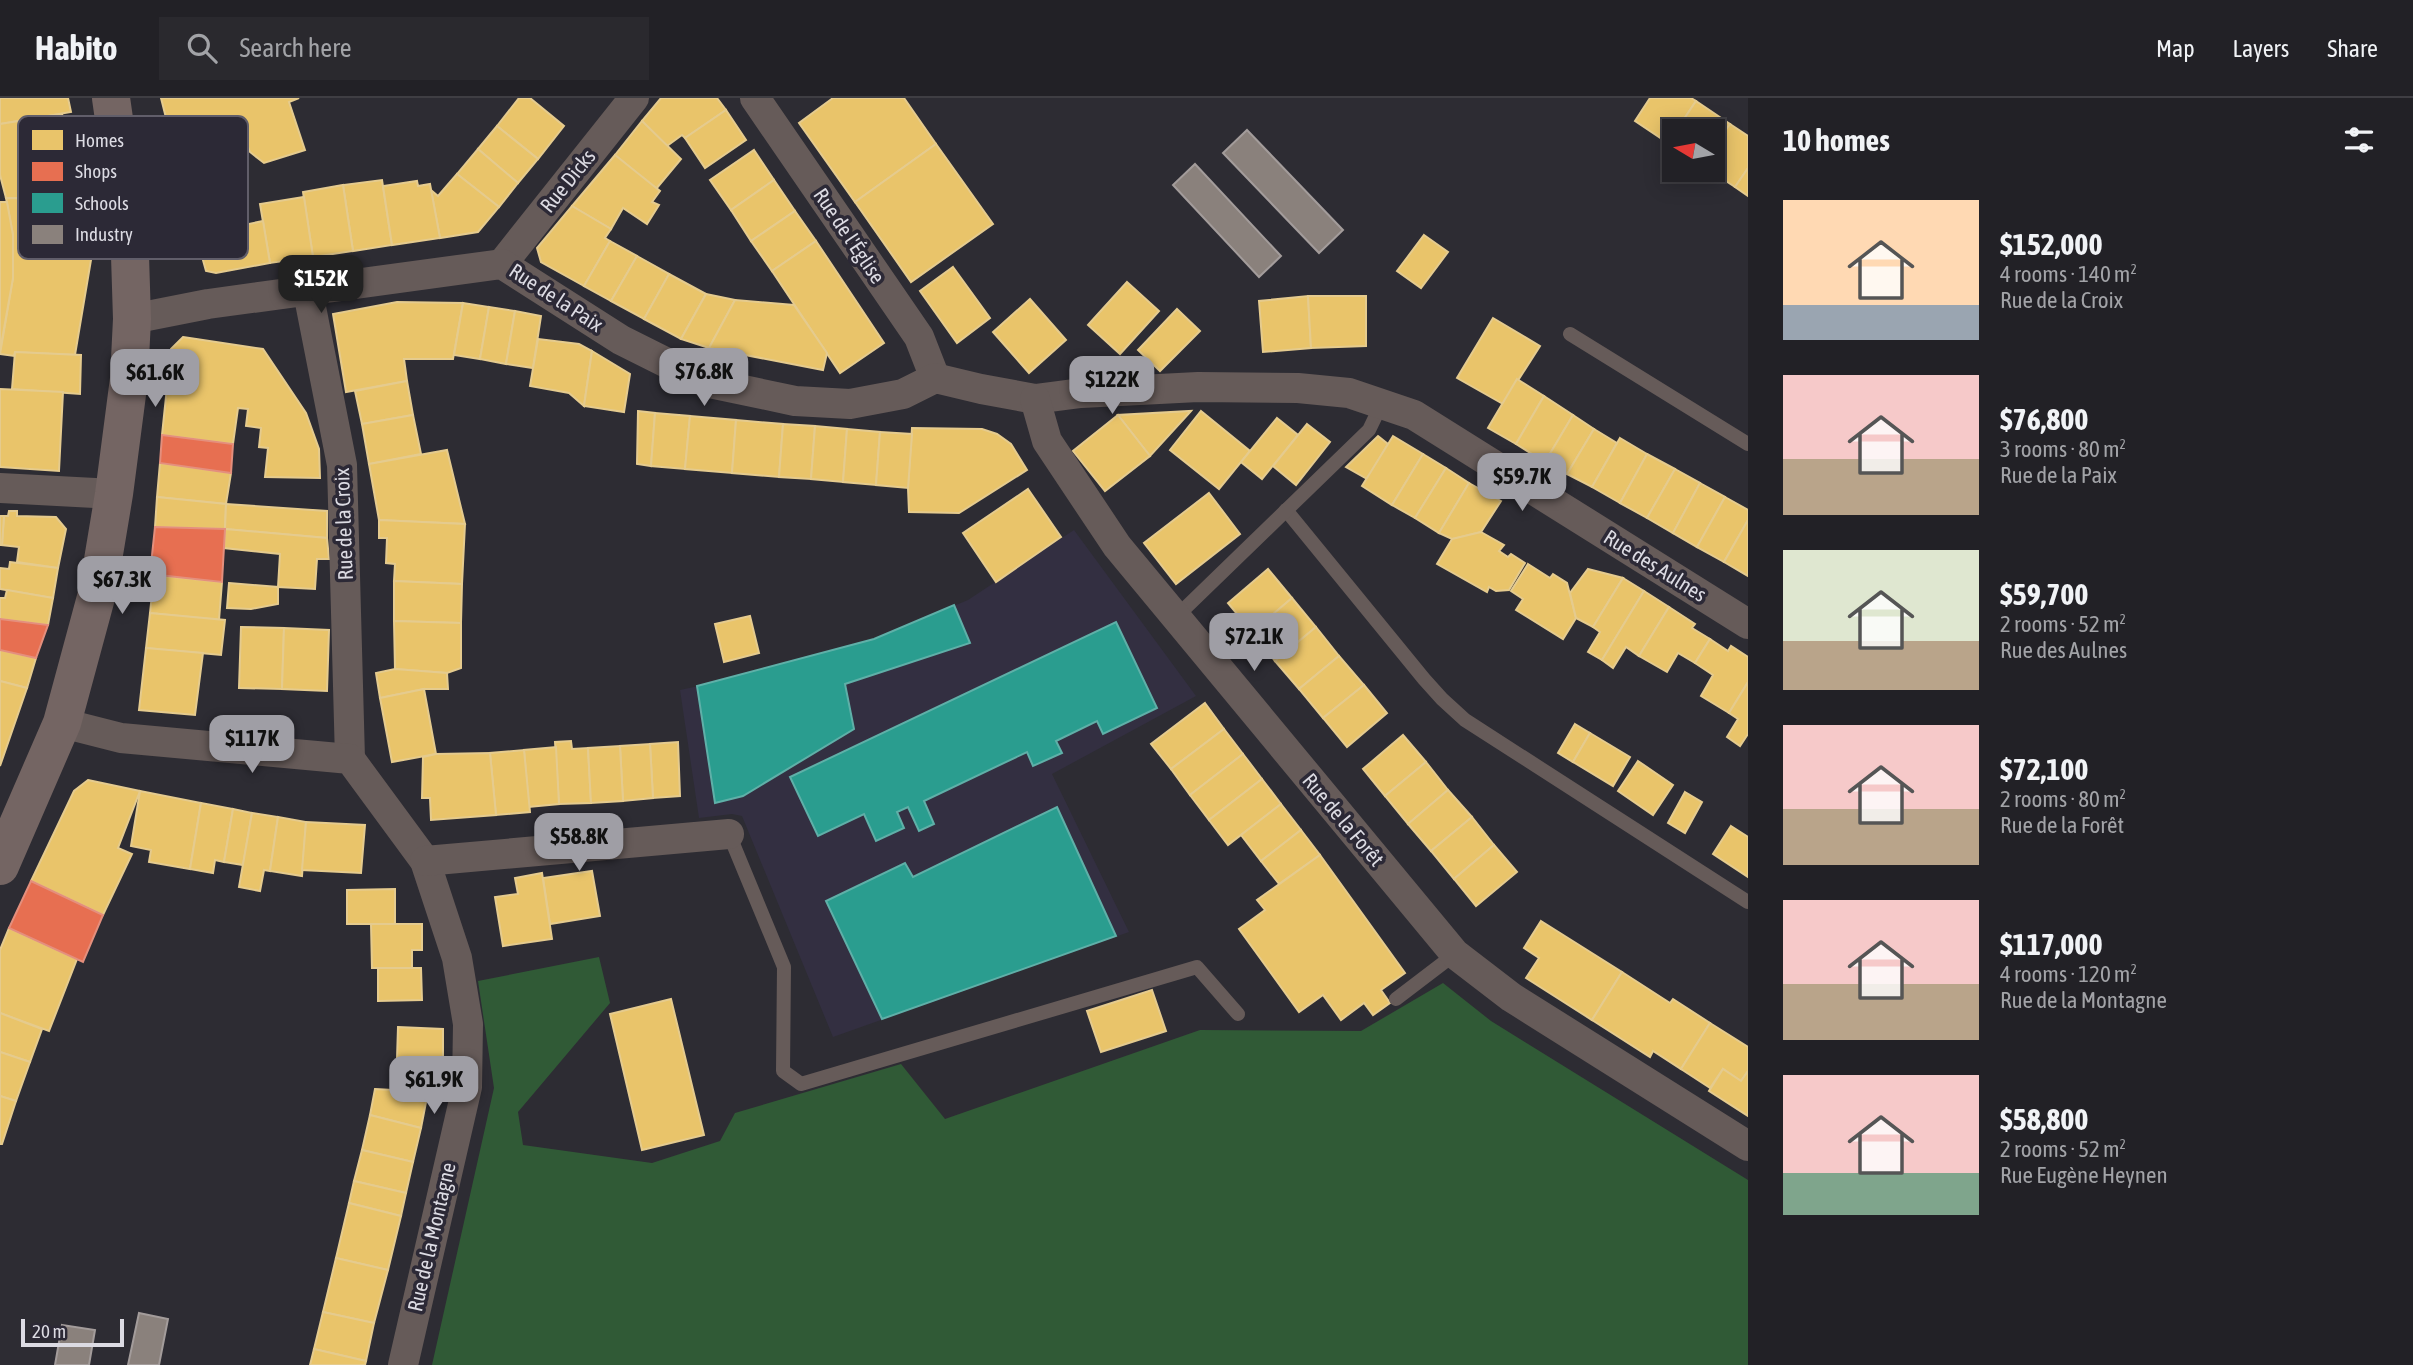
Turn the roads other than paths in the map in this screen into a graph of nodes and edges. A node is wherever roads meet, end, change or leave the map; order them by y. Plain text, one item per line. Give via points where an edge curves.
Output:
1 (111, 98) edge
2 (634, 98) edge
3 (755, 98) edge
4 (114, 116) edge
5 (131, 259) edge
6 (502, 264) junction
7 (308, 292) junction
8 (132, 319) junction
9 (1570, 334) dead end
10 (935, 378) junction
11 (1035, 398) junction
12 (1382, 403) junction
13 (1748, 444) edge
14 (0, 488) edge
15 (114, 494) junction
16 (1286, 510) junction
17 (1175, 618) junction
18 (1748, 624) edge
19 (62, 723) junction
20 (350, 759) junction
21 (729, 834) joint
22 (425, 861) junction
23 (0, 866) edge
24 (1748, 902) edge
25 (1455, 954) junction
26 (1396, 999) dead end
27 (1238, 1014) dead end
28 (1748, 1146) edge
29 (403, 1365) edge

1 - 4 street
2 - 6 street, Rue Dicks
3 - 10 street, Rue de l'Église via 919,337
5 - 8 street
6 - 7 street, Rue de la Paix
6 - 10 street, Rue de la Paix via 621,340 705,382 795,401 850,404 903,394
7 - 8 street, Rue de la Paix
7 - 20 street, Rue de la Croix via 342,465
8 - 15 street
9 - 13 lane
10 - 11 street
11 - 12 street, Rue des Aulnes via 1198,387 1298,388 1349,393
11 - 17 street, Rue de la Forêt via 1047,441 1117,545
12 - 16 lane via 1369,430
12 - 18 street, Rue des Aulnes via 1414,415
14 - 15 street
15 - 19 street via 98,590
16 - 17 lane
16 - 24 lane via 1424,679 1465,719
17 - 25 street, Rue de la Forêt
19 - 20 street via 121,738
19 - 23 street
20 - 22 street, Rue de la Montagne
21 - 22 street
21 - 27 lane via 784,967 783,1071 802,1084 1198,967
22 - 29 street, Rue de la Montagne via 457,958 468,1024 467,1087
25 - 26 lane
25 - 28 street, Rue de la Forêt via 1511,997

